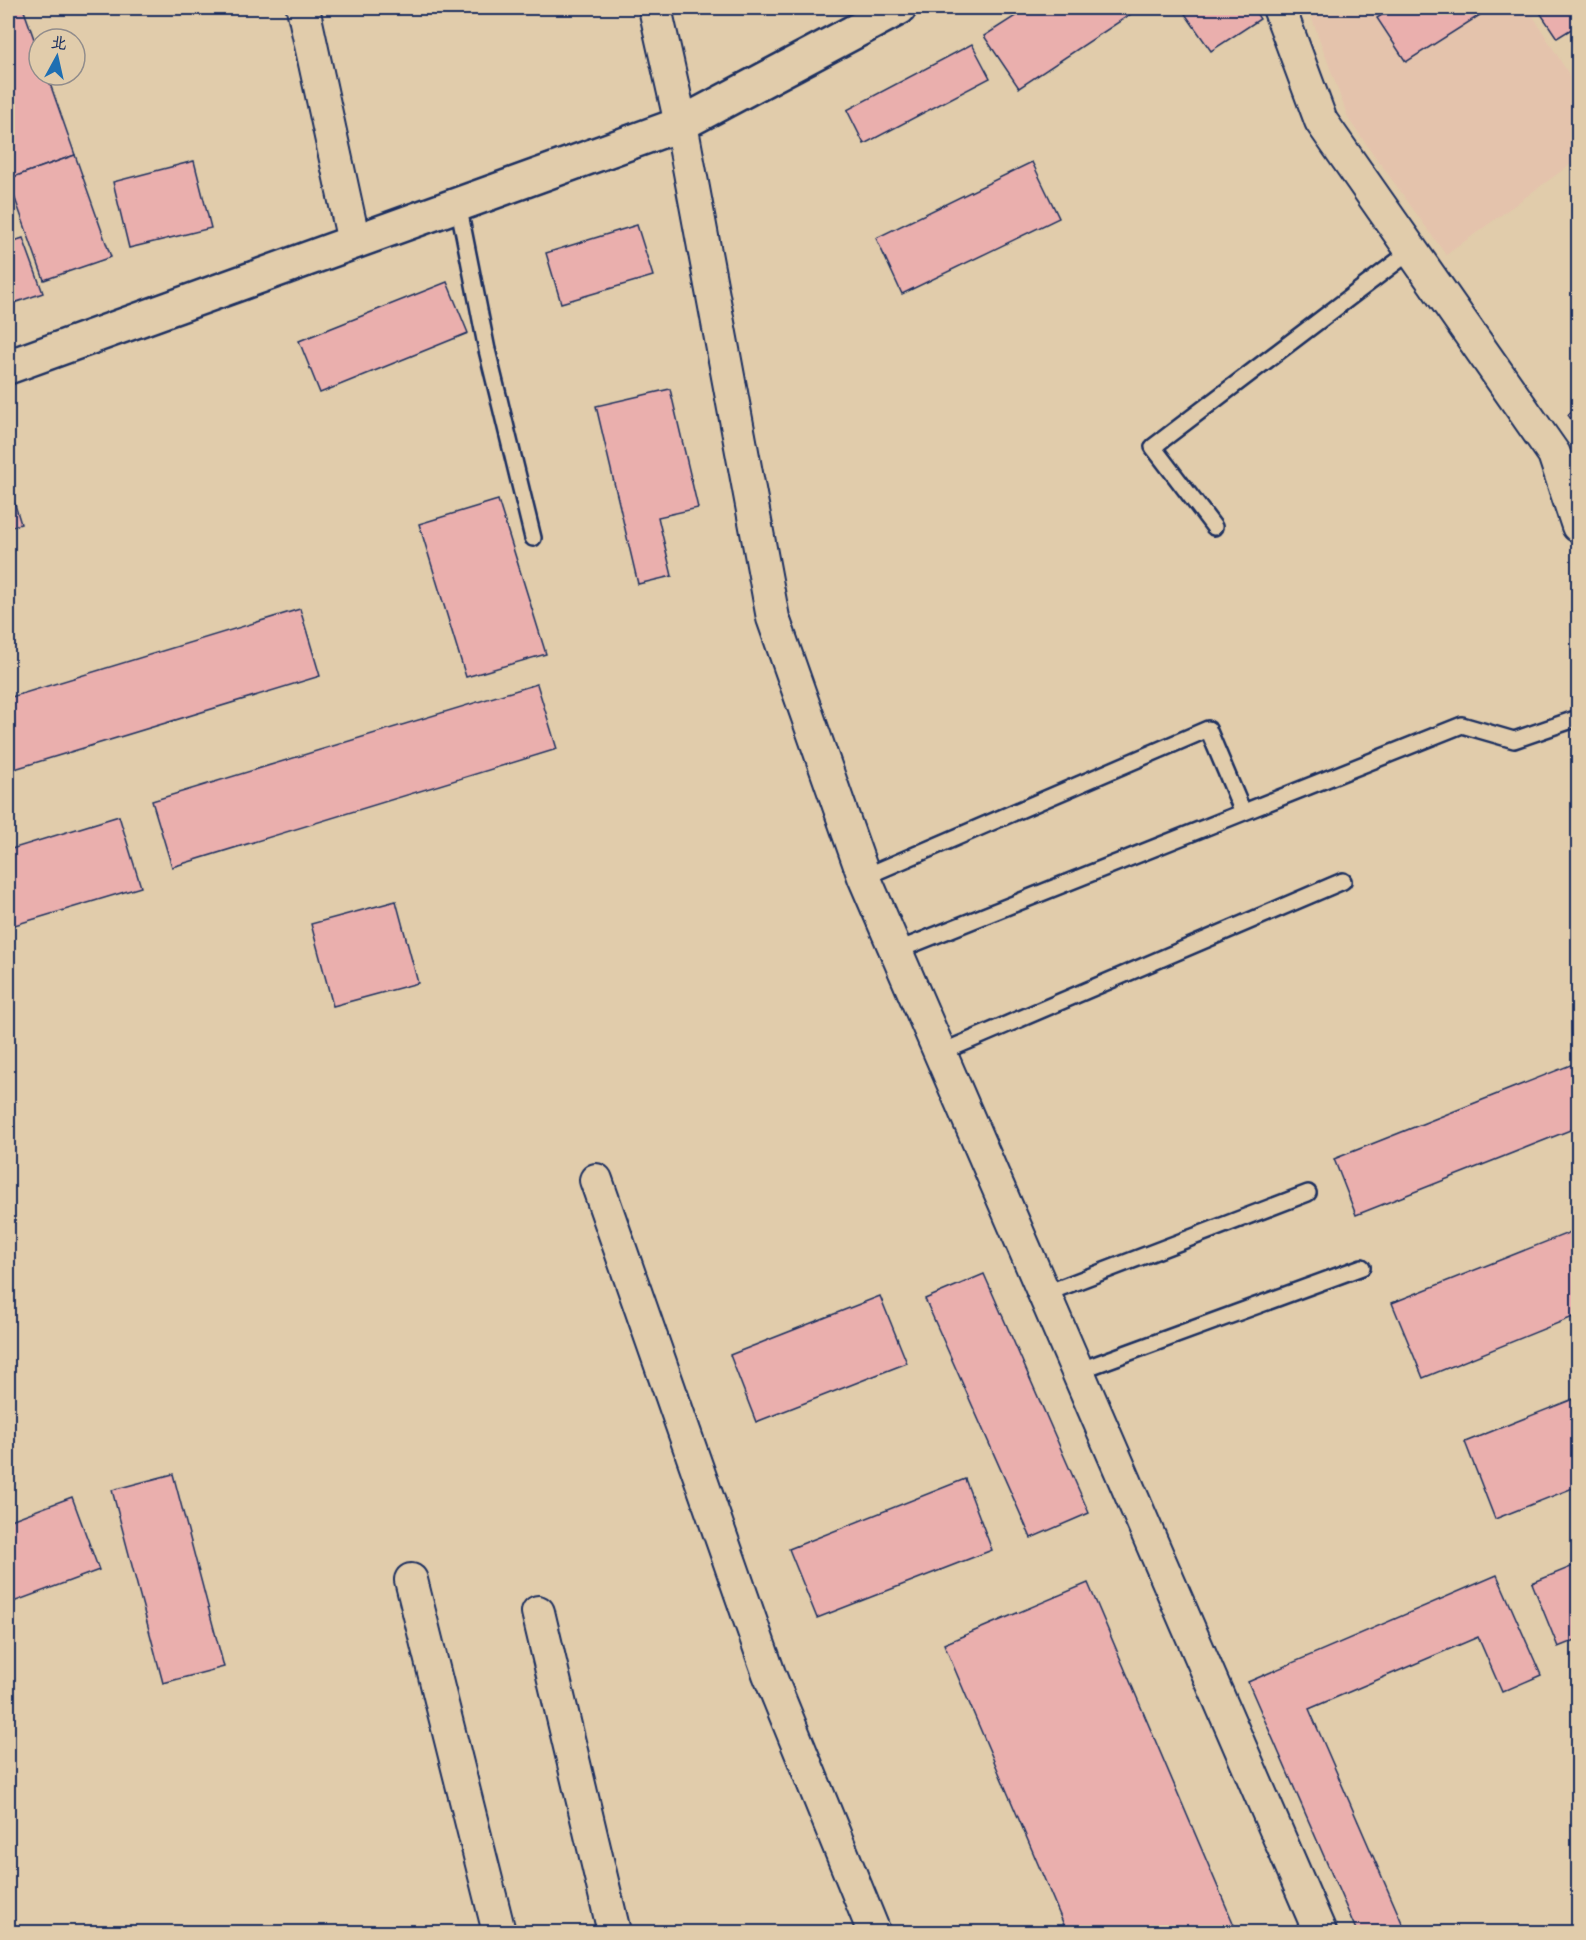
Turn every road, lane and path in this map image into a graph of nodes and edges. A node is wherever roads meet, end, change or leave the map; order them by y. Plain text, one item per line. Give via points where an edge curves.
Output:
1 (303, 8) edge
2 (655, 8) edge
3 (899, 8) edge
4 (1279, 8) edge
5 (681, 124) junction
6 (458, 204) junction
7 (354, 242) junction
8 (1412, 250) junction
9 (8, 367) edge
10 (1578, 526) edge
11 (1214, 527) dead end
12 (533, 538) dead end
13 (1578, 718) edge
14 (1243, 812) junction
15 (864, 877) junction
16 (1343, 881) dead end
17 (896, 951) junction
18 (940, 1053) junction
19 (596, 1180) dead end
20 (1308, 1193) dead end
21 (1362, 1267) dead end
22 (1044, 1294) junction
23 (1078, 1371) junction
24 (411, 1580) dead end
25 (538, 1612) dead end
26 (499, 1932) edge
27 (614, 1932) edge
28 (874, 1932) edge
29 (1320, 1932) edge

1 - 7 street
2 - 5 street
3 - 5 main road
4 - 8 street via 1321,121
5 - 6 main road
5 - 15 street via 773,618
6 - 7 main road
6 - 12 lane via 487,350
7 - 9 main road
8 - 10 street via 1554,454
8 - 11 lane via 1153,447
13 - 14 lane via 1514,740 1462,725
14 - 15 lane via 1208,729
14 - 17 lane
15 - 17 street
16 - 18 lane
17 - 18 street
18 - 22 street
19 - 28 street via 769,1674
20 - 22 lane
21 - 23 lane
22 - 23 street
23 - 29 street
24 - 26 street
25 - 27 street

